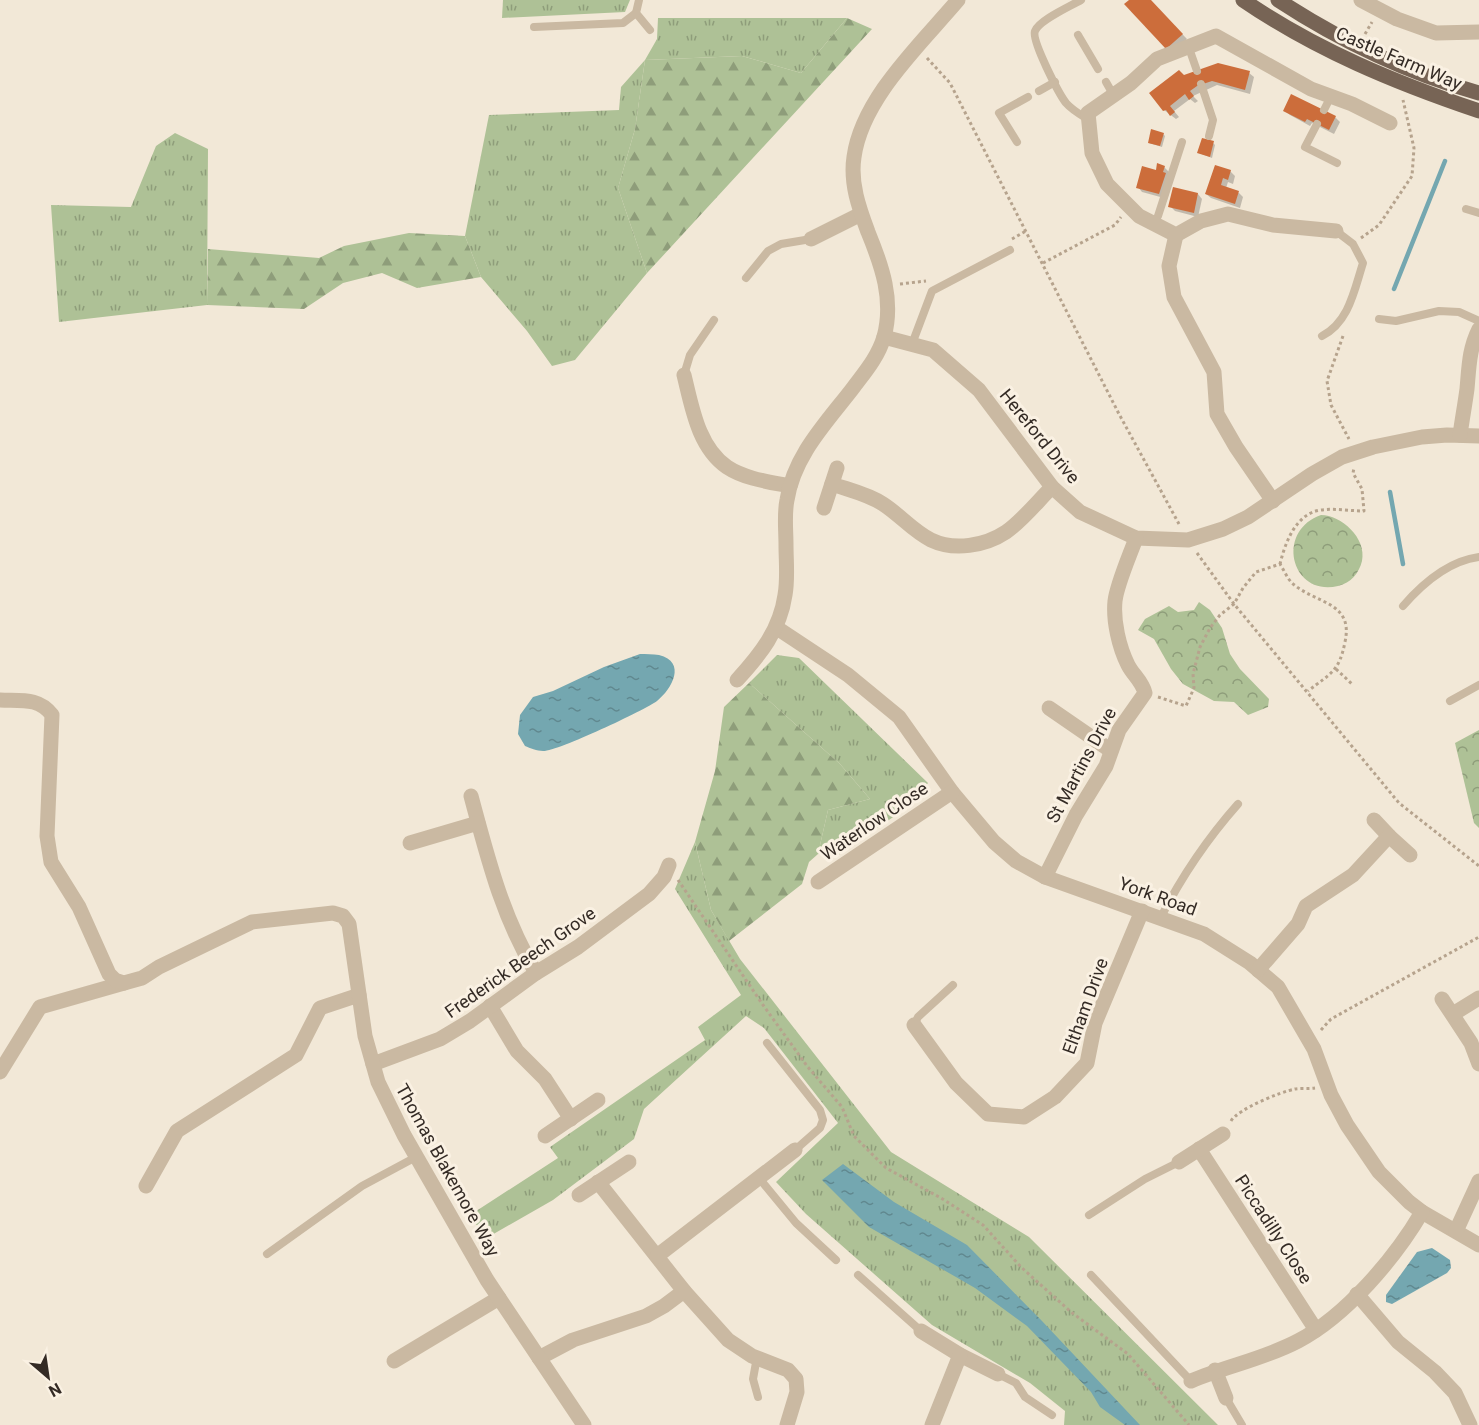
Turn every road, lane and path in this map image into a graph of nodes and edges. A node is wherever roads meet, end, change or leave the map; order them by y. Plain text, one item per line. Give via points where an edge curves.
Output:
1 (639, 0) edge
2 (958, 0) edge
3 (1082, 0) edge
4 (1243, 0) edge
5 (1278, 0) edge
6 (1361, 0) edge
7 (636, 13) junction
8 (534, 27) dead end
9 (650, 30) dead end
10 (1479, 32) edge
11 (1078, 34) dead end
12 (1189, 48) junction
13 (927, 57) dead end
14 (1098, 69) dead end
15 (1197, 71) dead end
16 (1055, 82) junction
17 (1201, 84) dead end
18 (1039, 91) dead end
19 (1479, 93) edge
20 (1028, 97) dead end
21 (1403, 99) dead end
22 (1479, 111) edge
23 (1089, 120) junction
24 (1390, 123) dead end
25 (1317, 124) dead end
26 (1209, 136) dead end
27 (1017, 142) dead end
28 (1182, 142) dead end
29 (1337, 163) dead end
30 (1130, 208) junction
31 (1466, 209) dead end
32 (1479, 213) edge
33 (861, 214) junction
34 (1153, 224) junction
35 (1336, 231) joint
36 (1176, 235) junction
37 (811, 239) joint
38 (1357, 241) junction
39 (1364, 247) dead end
40 (1010, 250) dead end
41 (1043, 263) junction
42 (746, 278) dead end
43 (1379, 319) dead end
44 (714, 320) dead end
45 (1479, 321) edge
46 (1346, 328) dead end
47 (1479, 329) edge
48 (1322, 336) dead end
49 (884, 338) junction
50 (912, 344) junction
51 (684, 375) joint
52 (1460, 435) junction
53 (1479, 436) edge
54 (1355, 453) junction
55 (837, 468) dead end
56 (832, 484) junction
57 (790, 486) junction
58 (1052, 487) junction
59 (1273, 501) junction
60 (824, 508) dead end
61 (1136, 538) junction
62 (1188, 540) junction
63 (1479, 557) edge
64 (1280, 564) junction
65 (1234, 604) junction
66 (1403, 606) dead end
67 (777, 628) junction
68 (1336, 669) junction
69 (737, 680) dead end
70 (1352, 684) dead end
71 (1479, 685) edge
72 (1308, 692) junction
73 (1145, 693) junction
74 (0, 700) edge
75 (1450, 701) dead end
76 (1049, 708) dead end
77 (1110, 750) junction
78 (952, 792) junction
79 (471, 796) dead end
80 (1238, 804) dead end
81 (1374, 820) dead end
82 (478, 823) junction
83 (1389, 836) junction
84 (411, 843) dead end
85 (1410, 855) dead end
86 (669, 865) joint
87 (1479, 866) edge
88 (1045, 877) junction
89 (818, 882) dead end
90 (1142, 911) junction
91 (1161, 917) junction
92 (1479, 938) edge
93 (1258, 970) junction
94 (536, 974) junction
95 (124, 983) junction
96 (953, 985) dead end
97 (359, 995) junction
98 (1479, 998) edge
99 (1442, 999) dead end
100 (490, 1006) junction
101 (1453, 1014) junction
102 (914, 1025) joint
103 (767, 1043) dead end
104 (1311, 1043) junction
105 (373, 1064) junction
106 (1479, 1064) edge
107 (0, 1071) edge
108 (1328, 1088) junction
109 (598, 1100) dead end
110 (571, 1119) junction
111 (1224, 1134) joint
112 (545, 1136) dead end
113 (1199, 1149) junction
114 (795, 1150) joint
115 (416, 1156) junction
116 (629, 1162) dead end
117 (1179, 1162) joint
118 (759, 1178) junction
119 (1479, 1181) edge
120 (598, 1182) junction
121 (146, 1186) dead end
122 (579, 1195) dead end
123 (1422, 1212) junction
124 (1089, 1215) dead end
125 (1456, 1231) junction
126 (1479, 1245) edge
127 (267, 1254) dead end
128 (657, 1256) junction
129 (836, 1260) dead end
130 (858, 1275) dead end
131 (1091, 1275) dead end
132 (684, 1291) junction
133 (1357, 1294) junction
134 (499, 1298) junction
135 (1316, 1330) junction
136 (921, 1331) joint
137 (960, 1354) junction
138 (539, 1358) junction
139 (757, 1358) junction
140 (394, 1361) dead end
141 (1215, 1370) junction
142 (998, 1374) joint
143 (1191, 1381) joint
144 (758, 1397) dead end
145 (1227, 1398) joint
146 (1052, 1415) dead end
147 (584, 1425) edge
148 (787, 1425) edge
149 (932, 1425) edge
150 (1189, 1425) edge
151 (1242, 1425) edge
152 (1470, 1425) edge

1 - 7 lane
2 - 33 street via 897,72 865,119 854,157
3 - 16 lane via 1043,21 1035,30
4 - 22 main road, Castle Farm Way via 1351,62
5 - 19 main road, Castle Farm Way via 1395,63
6 - 10 street via 1436,33
7 - 8 lane via 622,23
7 - 9 lane
11 - 14 lane
12 - 15 lane
12 - 23 street via 1157,59 1131,83 1110,89 1088,113
12 - 24 street via 1216,36 1311,89 1327,103 1352,104
13 - 41 path via 950,83
16 - 18 lane
16 - 23 lane via 1067,104
17 - 26 lane via 1213,120
20 - 27 lane via 999,113
21 - 38 path via 1414,148 1412,176 1379,225
23 - 30 street via 1092,153 1107,184
25 - 29 lane via 1305,147
28 - 34 lane
30 - 34 street
30 - 41 path via 1114,225
31 - 32 lane
33 - 37 street
33 - 49 street via 888,286
34 - 36 street
35 - 36 street via 1273,225 1228,214 1201,221
35 - 38 lane
36 - 59 street via 1169,266 1174,297 1214,372 1217,414
37 - 42 lane via 781,244 768,251
38 - 39 path
38 - 48 lane via 1363,263 1343,321
40 - 50 lane via 932,291
41 - 62 path
43 - 45 lane via 1396,321 1438,311 1459,312
44 - 51 lane via 690,355
46 - 54 path via 1327,381 1331,405
47 - 52 street via 1467,364
49 - 50 street, Hereford Drive
49 - 57 street via 872,364 801,457
50 - 58 street, Hereford Drive via 933,350 979,390
51 - 57 street via 699,429 710,450 726,467
52 - 53 street, Hereford Drive
52 - 54 street, Hereford Drive via 1422,437
54 - 59 street, Hereford Drive via 1312,474
54 - 64 path via 1353,473 1362,489 1364,511 1319,510 1303,518 1290,536
55 - 56 street
56 - 58 street via 877,501 932,540 965,546 1007,531
56 - 60 street
57 - 67 street via 786,501 786,594
58 - 61 street, Hereford Drive via 1080,512
59 - 62 street, Hereford Drive via 1223,529
61 - 62 street, Hereford Drive
61 - 73 street via 1115,601 1119,641
62 - 65 path
63 - 66 lane via 1441,572 1419,587
64 - 65 path via 1256,572
64 - 68 path via 1291,582 1343,615 1348,631
65 - 72 path
65 - 73 path via 1220,615 1200,647 1193,674 1194,688 1186,706
67 - 69 street
67 - 78 street, York Road via 849,675 899,717
68 - 70 path
68 - 72 path
71 - 75 lane
72 - 87 path via 1399,803
73 - 77 street, St Martins Drive
74 - 95 street via 38,702 52,715 47,836 51,862 79,907 109,974
76 - 77 street
77 - 88 street, St Martins Drive via 1106,766
78 - 88 street, York Road via 994,842 1016,861
78 - 89 street, Waterlow Close
79 - 82 street
80 - 91 lane via 1202,848
81 - 83 street
82 - 84 street
82 - 94 street via 512,930
83 - 85 street
83 - 93 street via 1353,876 1306,906 1298,924
86 - 94 street, Frederick Beech Grove via 649,894
86 - 150 path via 763,1005 842,1107 854,1136 886,1168 983,1225 1021,1267 1071,1312 1128,1354
88 - 90 street, York Road
90 - 91 street, York Road
90 - 102 street, Eltham Drive via 1095,1023 1087,1063 1054,1097 1024,1117 988,1114 956,1083
91 - 93 street, York Road via 1204,934
92 - 104 path via 1331,1019
93 - 104 street, York Road via 1278,987
94 - 100 street, Frederick Beech Grove
95 - 97 street, Thomas Blakemore Way via 142,978 252,922 333,913 343,916 349,924
95 - 107 street, Thomas Blakemore Way via 40,1007
96 - 102 lane
97 - 105 street, Thomas Blakemore Way
97 - 121 street via 320,1008 296,1055 177,1131
98 - 101 street
99 - 101 street
100 - 105 street, Frederick Beech Grove via 440,1039
100 - 110 street via 517,1051 545,1079
101 - 106 street
103 - 114 lane via 820,1110 823,1120 820,1128
104 - 108 street, York Road
105 - 115 street, Thomas Blakemore Way via 378,1082
108 - 111 path via 1295,1089 1259,1103 1233,1117
108 - 123 street, York Road via 1379,1172
109 - 110 street
110 - 112 street
111 - 113 street
113 - 117 street
113 - 135 street, Piccadilly Close
114 - 118 street
115 - 127 lane via 362,1186
115 - 134 street, Thomas Blakemore Way
116 - 120 street
117 - 124 lane
118 - 128 street
118 - 129 lane via 796,1223
119 - 125 street
120 - 122 street
120 - 128 street
123 - 125 street, York Road
123 - 133 street
125 - 126 street, York Road
128 - 132 street
130 - 136 lane
131 - 143 lane
132 - 138 street via 646,1316 573,1340
132 - 139 street via 728,1340
133 - 135 street
133 - 152 street via 1398,1342 1455,1393
134 - 138 street, Thomas Blakemore Way
134 - 140 street
135 - 141 street via 1270,1353
136 - 137 street
137 - 142 street
137 - 149 street
138 - 147 street, Thomas Blakemore Way
139 - 144 lane via 753,1379
139 - 148 street via 788,1370 796,1379 797,1392
141 - 143 street
141 - 145 street
142 - 146 lane via 1017,1383 1025,1397
145 - 151 lane

